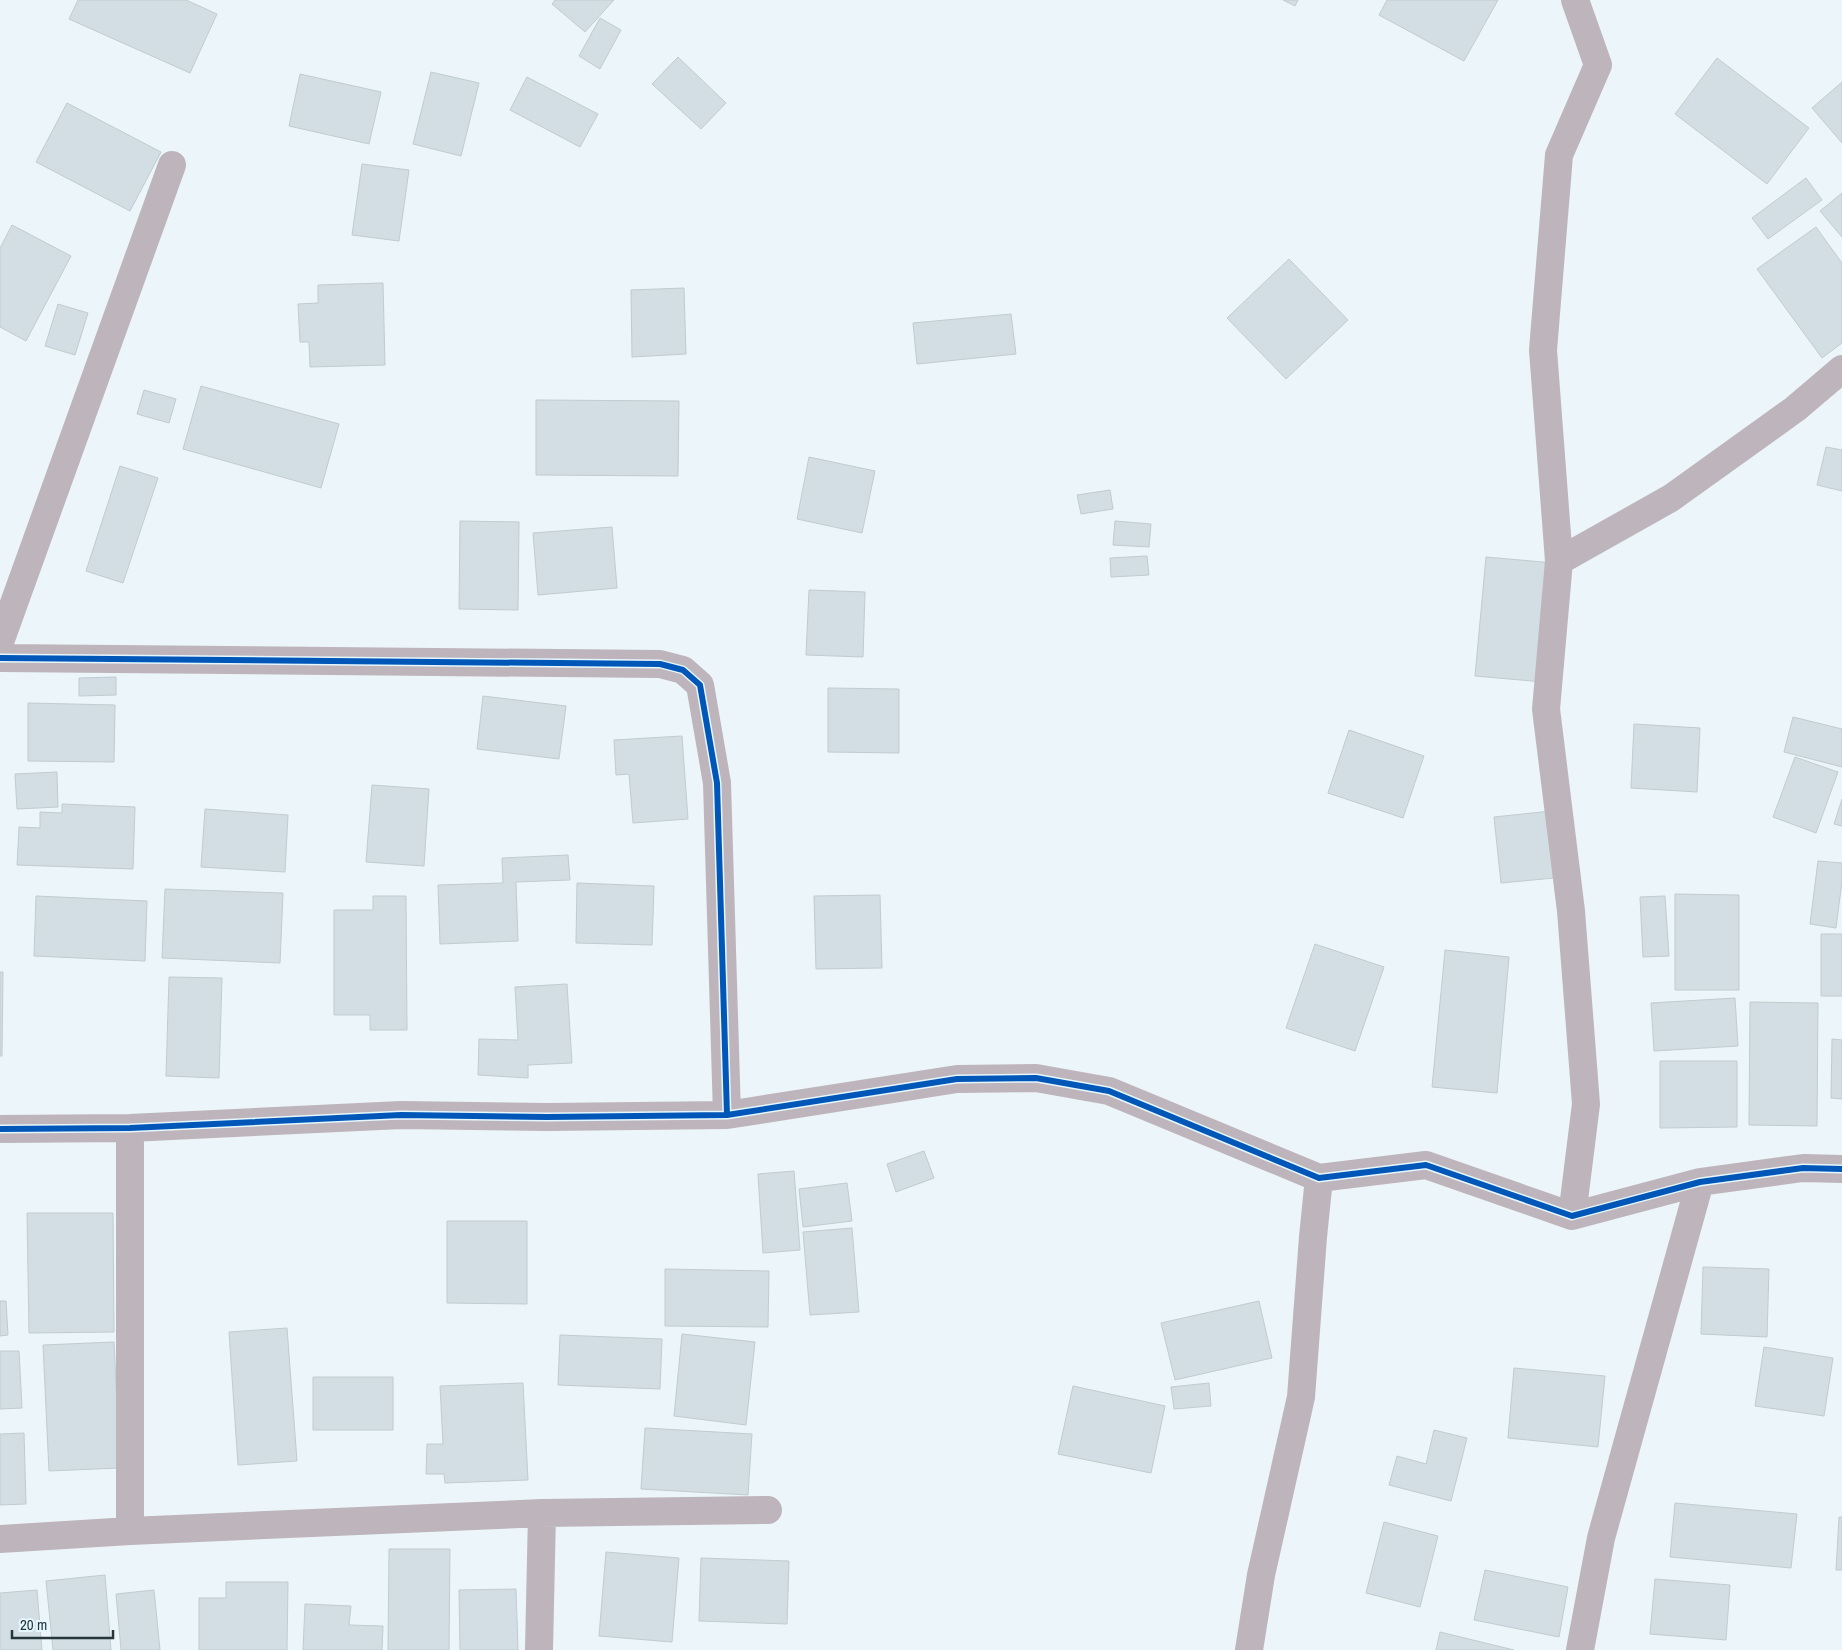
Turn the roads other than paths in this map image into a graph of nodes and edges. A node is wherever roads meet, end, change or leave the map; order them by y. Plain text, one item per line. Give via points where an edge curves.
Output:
1 (1575, 0) edge
2 (172, 165) dead end
3 (1842, 369) edge
4 (1559, 561) junction
5 (0, 642) edge
6 (0, 658) edge
7 (727, 1115) junction
8 (130, 1128) junction
9 (0, 1129) edge
10 (1842, 1169) edge
11 (1319, 1178) junction
12 (1700, 1182) junction
13 (1572, 1216) junction
14 (768, 1510) dead end
15 (542, 1513) junction
16 (130, 1531) junction
17 (0, 1539) edge
18 (539, 1650) edge
19 (1249, 1650) edge
20 (1580, 1650) edge

1 - 4 street via 1598,65 1559,155 1543,350
2 - 5 street
3 - 4 street via 1795,409 1671,498
4 - 13 street via 1546,708 1571,911 1586,1104
6 - 7 street via 660,664 682,670 700,685 717,783
7 - 8 street via 401,1116
7 - 11 street via 957,1079 1036,1078 1109,1091
8 - 9 street
8 - 16 street
10 - 12 street via 1803,1168
11 - 13 street via 1426,1165
11 - 19 street via 1301,1397 1261,1575
12 - 13 street
12 - 20 street via 1601,1538
14 - 15 street
15 - 16 street
15 - 18 street
16 - 17 street

